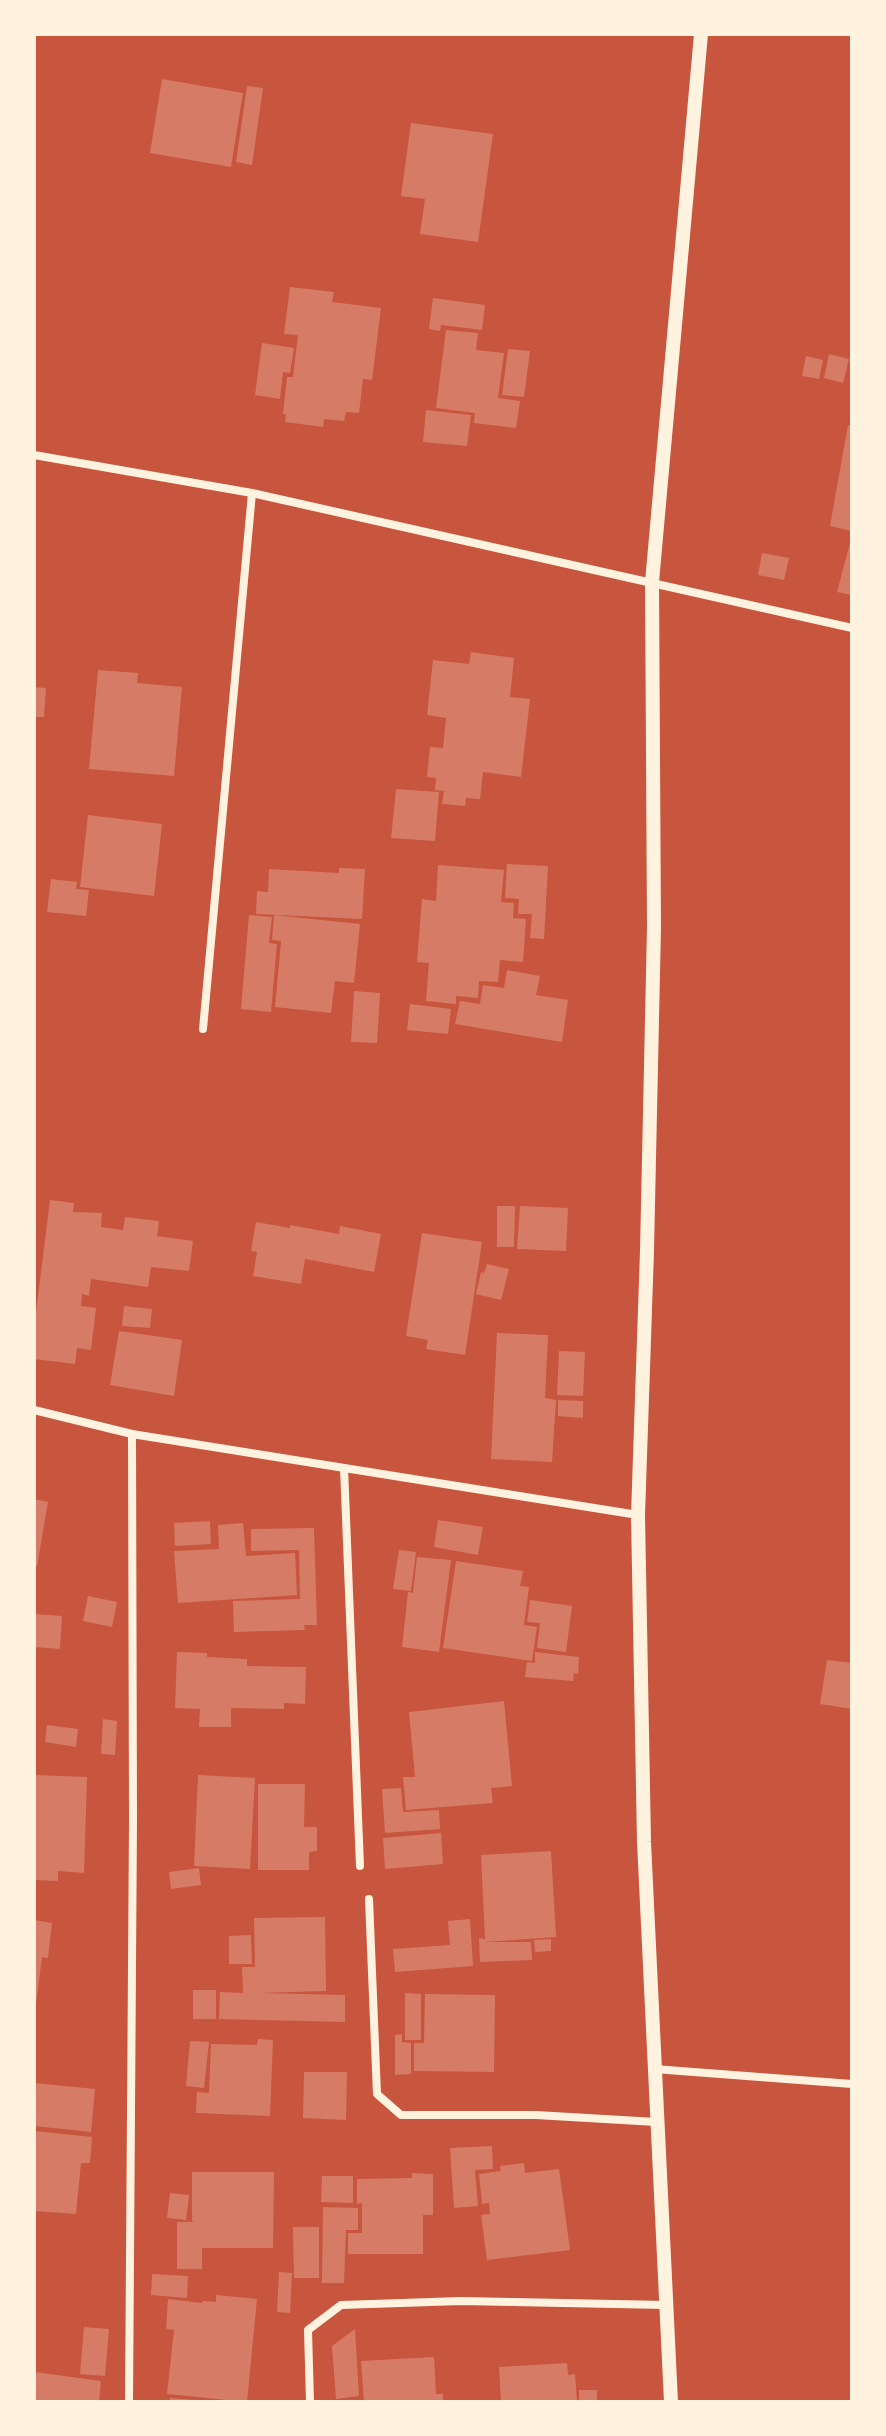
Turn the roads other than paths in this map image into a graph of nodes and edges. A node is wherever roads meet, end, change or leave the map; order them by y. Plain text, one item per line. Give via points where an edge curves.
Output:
1 (701, 34) edge
2 (34, 455) edge
3 (252, 493) junction
4 (652, 582) junction
5 (852, 628) edge
6 (203, 1029) dead end
7 (34, 1410) edge
8 (132, 1434) junction
9 (344, 1468) junction
10 (638, 1515) junction
11 (360, 1866) dead end
12 (369, 1899) dead end
13 (654, 2069) junction
14 (852, 2084) edge
15 (656, 2122) junction
16 (666, 2305) junction
17 (129, 2402) edge
18 (310, 2402) edge
19 (671, 2402) edge

1 - 4 street
2 - 3 street
3 - 4 street
3 - 6 street
4 - 5 street
4 - 10 street via 654,927
7 - 8 street
8 - 9 street
8 - 17 street
9 - 10 street
9 - 11 street
10 - 13 street
12 - 15 street via 377,2094 401,2115
13 - 14 street
13 - 15 street
15 - 16 street
16 - 18 street via 341,2305 308,2330
16 - 19 street

